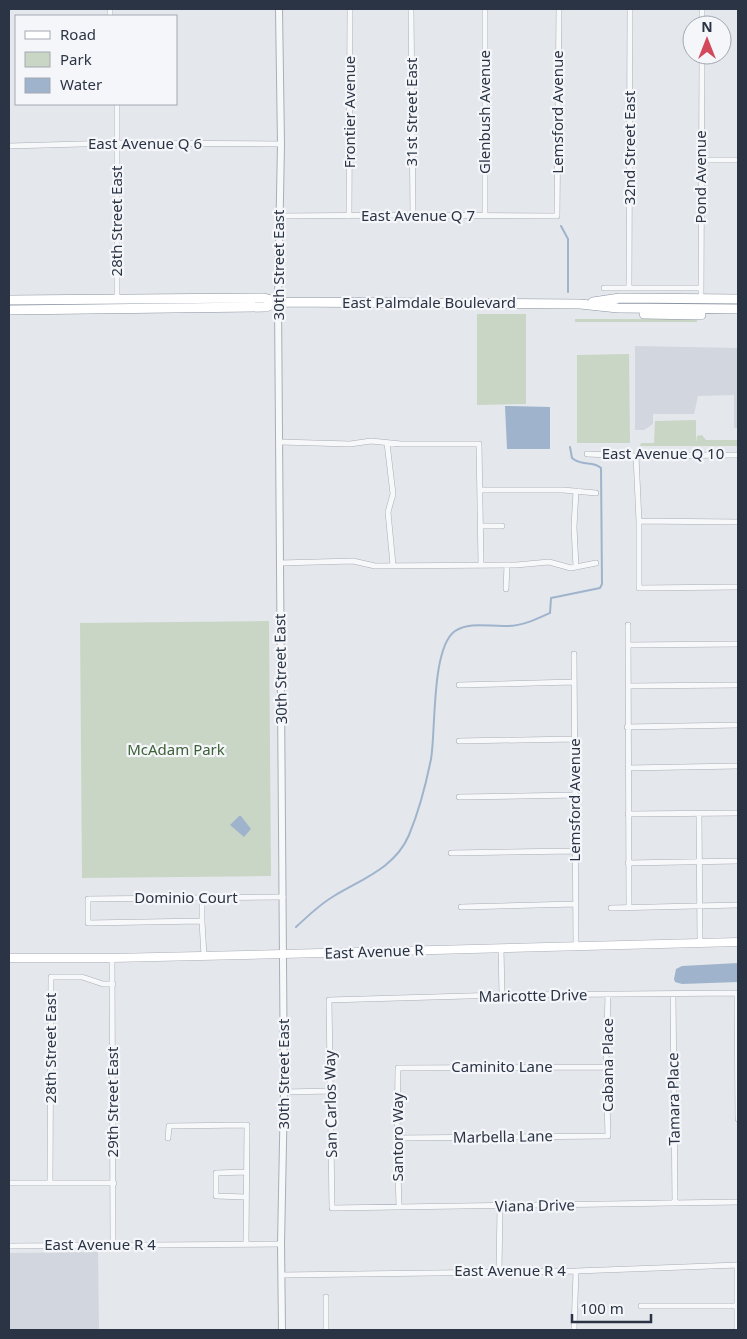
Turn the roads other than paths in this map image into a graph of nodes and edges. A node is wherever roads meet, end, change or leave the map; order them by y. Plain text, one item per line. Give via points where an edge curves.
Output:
1 (279, 9) edge
2 (350, 9) edge
3 (411, 9) edge
4 (485, 9) edge
5 (559, 9) edge
6 (630, 9) edge
7 (702, 65) edge
8 (117, 105) edge
9 (116, 143) junction
10 (281, 144) junction
11 (9, 146) edge
12 (701, 160) junction
13 (738, 160) edge
14 (413, 215) junction
15 (485, 215) junction
16 (279, 216) junction
17 (349, 216) junction
18 (557, 216) joint
19 (604, 288) dead end
20 (629, 288) junction
21 (701, 288) junction
22 (117, 299) junction
23 (701, 299) junction
24 (738, 299) edge
25 (9, 300) edge
26 (278, 302) junction
27 (580, 304) junction
28 (622, 308) junction
29 (738, 309) edge
30 (9, 310) edge
31 (702, 315) dead end
32 (280, 442) junction
33 (388, 443) junction
34 (587, 454) dead end
35 (738, 455) edge
36 (636, 456) junction
37 (480, 490) junction
38 (576, 491) junction
39 (596, 493) dead end
40 (639, 521) junction
41 (738, 522) edge
42 (480, 526) junction
43 (502, 526) dead end
44 (280, 563) junction
45 (596, 563) dead end
46 (481, 564) junction
47 (394, 565) junction
48 (507, 565) junction
49 (576, 566) junction
50 (738, 587) edge
51 (506, 589) dead end
52 (628, 625) dead end
53 (738, 644) edge
54 (628, 645) junction
55 (574, 654) dead end
56 (574, 682) junction
57 (459, 684) dead end
58 (738, 684) edge
59 (628, 686) junction
60 (738, 725) edge
61 (627, 727) junction
62 (575, 739) junction
63 (459, 742) dead end
64 (738, 766) edge
65 (628, 768) junction
66 (576, 796) junction
67 (459, 797) dead end
68 (628, 814) junction
69 (700, 814) junction
70 (738, 814) edge
71 (576, 851) junction
72 (451, 853) dead end
73 (738, 861) edge
74 (700, 862) junction
75 (628, 863) junction
76 (283, 897) junction
77 (202, 898) junction
78 (576, 904) junction
79 (738, 905) edge
80 (700, 906) junction
81 (461, 907) dead end
82 (629, 907) junction
83 (611, 908) dead end
84 (202, 921) junction
85 (738, 942) edge
86 (700, 943) junction
87 (576, 946) junction
88 (501, 948) junction
89 (284, 954) junction
90 (204, 956) junction
91 (9, 958) edge
92 (112, 958) junction
93 (113, 984) junction
94 (737, 993) edge
95 (673, 994) junction
96 (502, 995) junction
97 (608, 995) junction
98 (329, 1000) joint
99 (606, 1066) junction
100 (398, 1068) joint
101 (331, 1091) junction
102 (284, 1092) junction
103 (738, 1119) edge
104 (608, 1136) joint
105 (168, 1138) dead end
106 (397, 1138) junction
107 (246, 1172) junction
108 (9, 1183) edge
109 (50, 1183) junction
110 (114, 1183) junction
111 (246, 1197) junction
112 (738, 1202) edge
113 (675, 1203) junction
114 (399, 1206) junction
115 (500, 1207) junction
116 (332, 1208) joint
117 (246, 1244) junction
118 (281, 1244) junction
119 (9, 1246) edge
120 (113, 1246) junction
121 (738, 1265) edge
122 (499, 1271) junction
123 (576, 1271) junction
124 (282, 1275) junction
125 (326, 1297) dead end
126 (641, 1306) dead end
127 (737, 1306) junction
128 (282, 1330) edge
129 (326, 1330) edge
130 (574, 1330) edge
131 (737, 1330) edge

1 - 10 street, 30th Street East
2 - 17 street, Frontier Avenue
3 - 14 street, 31st Street East
4 - 15 street, Glenbush Avenue
5 - 18 street, Lemsford Avenue
6 - 20 street, 32nd Street East
7 - 12 street, Pond Avenue
8 - 9 street, 28th Street East
9 - 10 street, East Avenue Q 6
9 - 11 street, East Avenue Q 6
9 - 22 street, 28th Street East
10 - 16 street, 30th Street East
12 - 13 street
12 - 21 street, Pond Avenue
14 - 15 street, East Avenue Q 7
14 - 17 street, East Avenue Q 7
15 - 18 street, East Avenue Q 7
16 - 17 street, East Avenue Q 7
16 - 26 street, 30th Street East
19 - 20 street
20 - 21 street
21 - 23 street, Pond Avenue
22 - 25 highway, East Palmdale Boulevard
22 - 26 highway, East Palmdale Boulevard via 264,298
23 - 24 highway, East Palmdale Boulevard
23 - 27 highway, East Palmdale Boulevard via 620,298
26 - 27 highway, East Palmdale Boulevard
26 - 30 highway, East Palmdale Boulevard via 266,307
26 - 32 street, 30th Street East
27 - 28 highway, East Palmdale Boulevard
28 - 29 highway, East Palmdale Boulevard
28 - 31 highway via 645,315
32 - 33 street
32 - 44 street, 30th Street East
33 - 37 street via 479,444
33 - 47 street via 393,494 388,512
34 - 36 street, East Avenue Q 10
35 - 36 street, East Avenue Q 10
36 - 40 street
37 - 38 street
37 - 42 street
38 - 39 street
38 - 49 street
40 - 41 street
40 - 50 street via 639,588
42 - 43 street
42 - 46 street
44 - 47 street via 354,561 375,566
44 - 76 street, 30th Street East
45 - 49 street
46 - 47 street
46 - 48 street
48 - 49 street via 549,562 572,568
48 - 51 street
52 - 54 street
53 - 54 street
54 - 59 street
55 - 56 street, Lemsford Avenue
56 - 57 street
56 - 62 street, Lemsford Avenue
58 - 59 street
59 - 61 street
60 - 61 street
61 - 65 street
62 - 63 street
62 - 66 street, Lemsford Avenue
64 - 65 street
65 - 68 street
66 - 67 street
66 - 71 street, Lemsford Avenue
68 - 69 street
68 - 75 street
69 - 70 street
69 - 74 street
71 - 72 street
71 - 78 street, Lemsford Avenue
73 - 74 street
74 - 75 street
74 - 80 street
75 - 82 street
76 - 77 street, Dominio Court
76 - 89 street, 30th Street East
77 - 84 street
77 - 84 street, Dominio Court via 88,899 88,923
78 - 81 street
78 - 87 street, Lemsford Avenue
79 - 80 street
80 - 82 street
80 - 86 street
82 - 83 street
84 - 90 street
85 - 86 main road, East Avenue R
86 - 87 main road, East Avenue R
87 - 88 main road, East Avenue R
88 - 89 main road, East Avenue R
88 - 96 street
89 - 90 main road, East Avenue R
89 - 102 street, 30th Street East
90 - 92 main road, East Avenue R
91 - 92 main road, East Avenue R
92 - 93 street, 29th Street East
93 - 109 street, 28th Street East via 82,977 51,977
93 - 110 street, 29th Street East
94 - 95 street, Maricotte Drive
94 - 103 street
95 - 97 street, Maricotte Drive
95 - 113 street, Tamara Place
96 - 97 street, Maricotte Drive
96 - 98 street, Maricotte Drive
97 - 99 street, Cabana Place
98 - 101 street, San Carlos Way
99 - 100 street, Caminito Lane
99 - 104 street, Cabana Place
100 - 106 street, Santoro Way
101 - 102 street
101 - 116 street, San Carlos Way
102 - 118 street, 30th Street East
104 - 106 street, Marbella Lane
105 - 107 street via 169,1126 247,1125
106 - 114 street, Santoro Way
107 - 111 street
107 - 111 street via 216,1173 216,1196
108 - 109 street
109 - 110 street
110 - 120 street, 29th Street East
111 - 117 street
112 - 113 street, Viana Drive
113 - 115 street, Viana Drive
114 - 115 street, Viana Drive
114 - 116 street, Viana Drive
115 - 122 street
117 - 118 street, East Avenue R 4
117 - 120 street, East Avenue R 4
118 - 124 street, 30th Street East
119 - 120 street, East Avenue R 4
121 - 123 street, East Avenue R 4
121 - 127 street
122 - 123 street, East Avenue R 4
122 - 124 street, East Avenue R 4
123 - 130 street
124 - 128 street, 30th Street East
125 - 129 street
126 - 127 street
127 - 131 street

